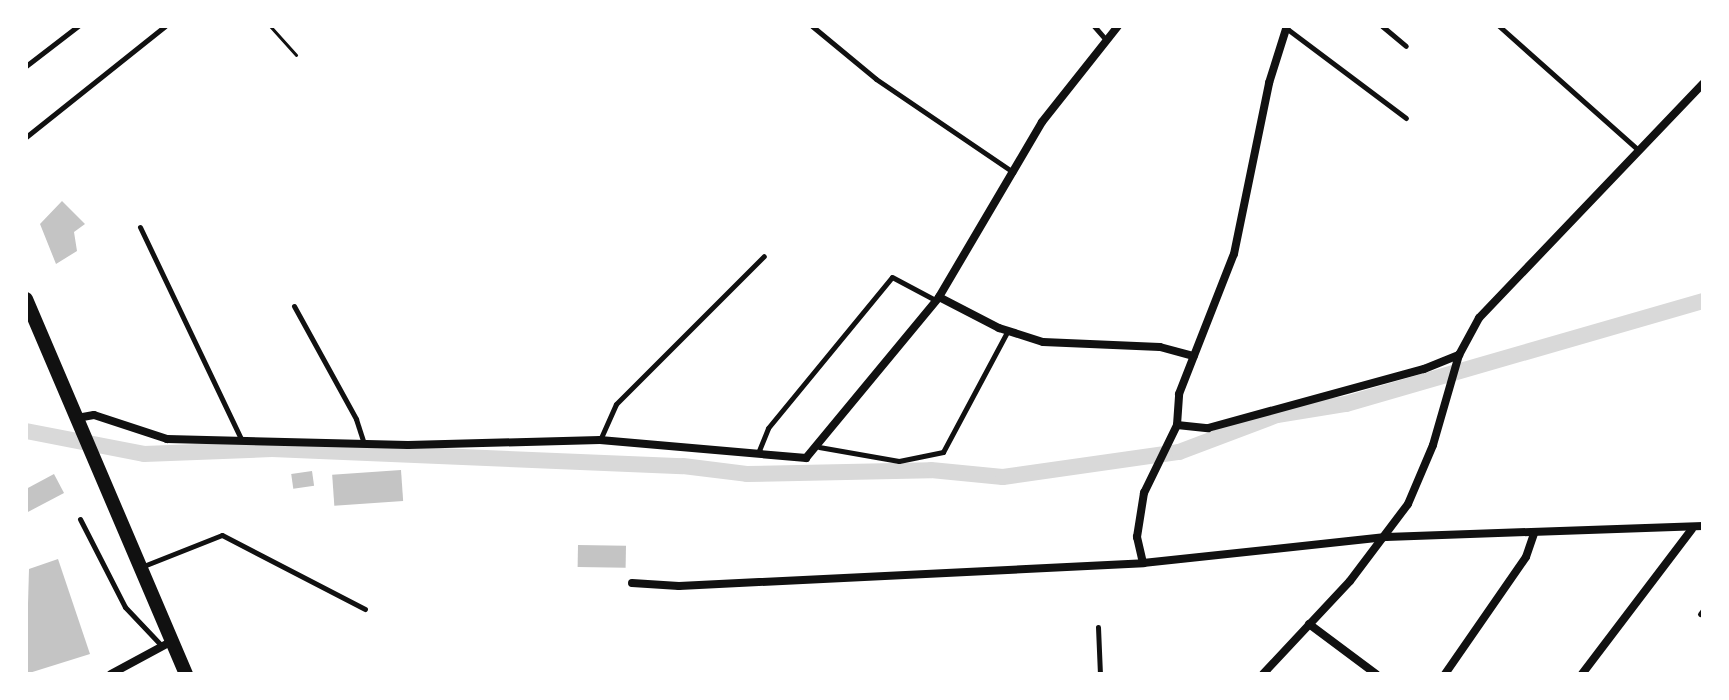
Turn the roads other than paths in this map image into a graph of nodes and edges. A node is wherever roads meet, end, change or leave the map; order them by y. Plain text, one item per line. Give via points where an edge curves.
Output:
1 (78, 26) edge
2 (165, 26) edge
3 (812, 26) edge
4 (1094, 26) edge
5 (1118, 26) edge
6 (1382, 26) edge
7 (1499, 26) edge
8 (1286, 27) edge
9 (1106, 40) junction
10 (1406, 46) dead end
11 (26, 66) edge
12 (1703, 84) edge
13 (1406, 118) dead end
14 (26, 137) edge
15 (1639, 151) junction
16 (1013, 172) junction
17 (140, 227) dead end
18 (764, 256) dead end
19 (937, 298) junction
20 (26, 299) edge
21 (294, 306) dead end
22 (1008, 331) junction
23 (1459, 355) junction
24 (1194, 356) junction
25 (79, 423) junction
26 (1177, 425) junction
27 (241, 439) junction
28 (600, 440) junction
29 (364, 444) junction
30 (819, 447) junction
31 (758, 454) junction
32 (80, 519) dead end
33 (1703, 526) edge
34 (1692, 529) junction
35 (1534, 534) junction
36 (1386, 537) junction
37 (1143, 563) junction
38 (140, 567) junction
39 (632, 583) dead end
40 (365, 609) dead end
41 (1309, 624) junction
42 (1098, 627) dead end
43 (167, 644) junction
44 (111, 674) edge
45 (186, 674) edge
46 (1100, 674) edge
47 (1263, 674) edge
48 (1376, 674) edge
49 (1445, 674) edge
50 (1582, 674) edge

1 - 11 lane
2 - 14 lane
3 - 16 lane via 876,79
4 - 9 lane
5 - 9 street
6 - 10 lane
7 - 15 lane
8 - 13 lane
8 - 24 street via 1269,83 1234,254
9 - 16 street via 1042,122
12 - 15 street
15 - 23 street via 1479,318
16 - 19 street
17 - 27 lane
18 - 28 lane via 616,404
19 - 22 street
19 - 30 street
19 - 31 lane via 892,277 768,428
20 - 25 main road
21 - 29 lane via 356,419
22 - 24 street via 1043,342 1160,347
22 - 30 lane via 943,452 899,461
23 - 26 street via 1208,428
23 - 36 street via 1408,504
24 - 26 street via 1179,394
25 - 27 street via 94,415 167,439
25 - 38 main road
26 - 37 street via 1138,517
27 - 29 street
28 - 29 street
28 - 31 street
30 - 31 street via 799,459
32 - 43 lane via 125,607
33 - 34 street
34 - 35 street
34 - 50 street
35 - 36 street
35 - 49 street via 1526,557
36 - 37 street
36 - 41 street
37 - 39 street via 679,586
38 - 40 lane via 222,535
38 - 43 main road
41 - 47 street
41 - 48 street
42 - 46 lane
43 - 44 street
43 - 45 main road

